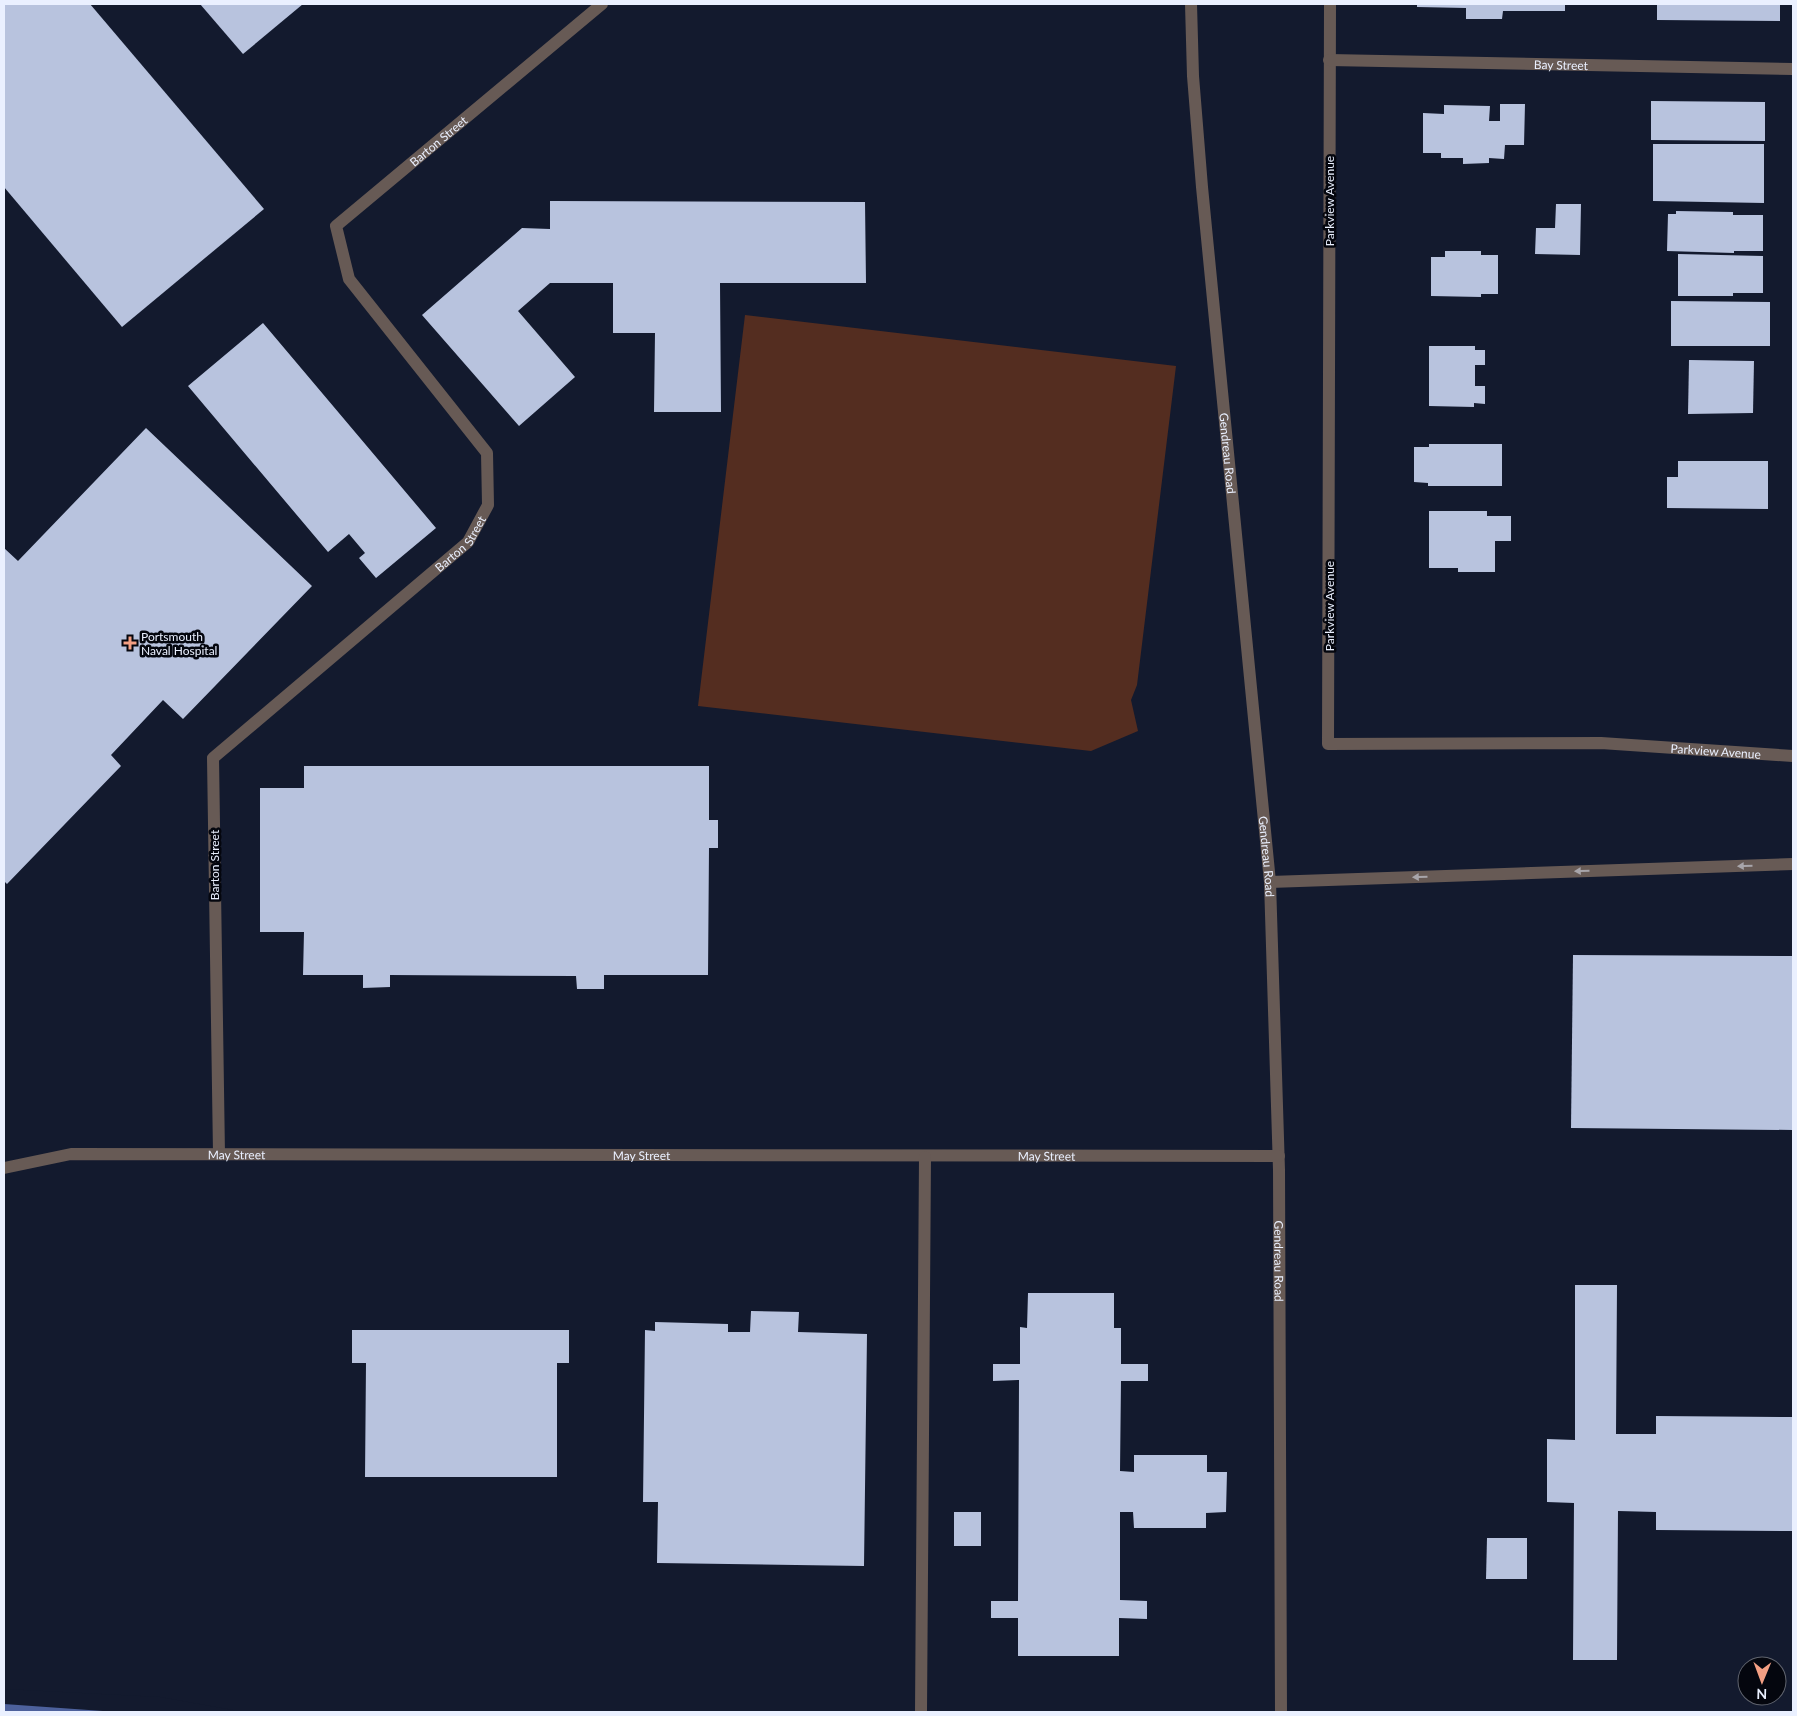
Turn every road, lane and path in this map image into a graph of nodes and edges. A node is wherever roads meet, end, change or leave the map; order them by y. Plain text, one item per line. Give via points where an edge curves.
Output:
1 (602, 4) edge
2 (1191, 4) edge
3 (1330, 4) edge
4 (1329, 60) junction
5 (1793, 69) edge
6 (1793, 756) edge
7 (1793, 864) edge
8 (1270, 882) junction
9 (219, 1154) junction
10 (1279, 1156) junction
11 (925, 1157) junction
12 (4, 1168) edge
13 (921, 1712) edge
14 (1281, 1712) edge

1 - 9 street, Barton Street via 336,226 349,279 487,453 488,505 468,542 213,758
2 - 8 street, Gendreau Road via 1202,187
3 - 4 street, Parkview Avenue
4 - 5 street, Bay Street
4 - 6 street, Parkview Avenue via 1328,744 1601,743
7 -> 8 street
8 - 10 street, Gendreau Road
9 - 11 street, May Street
9 - 12 street, May Street via 71,1154
10 - 11 street, May Street
10 - 14 street, Gendreau Road
11 - 13 street

